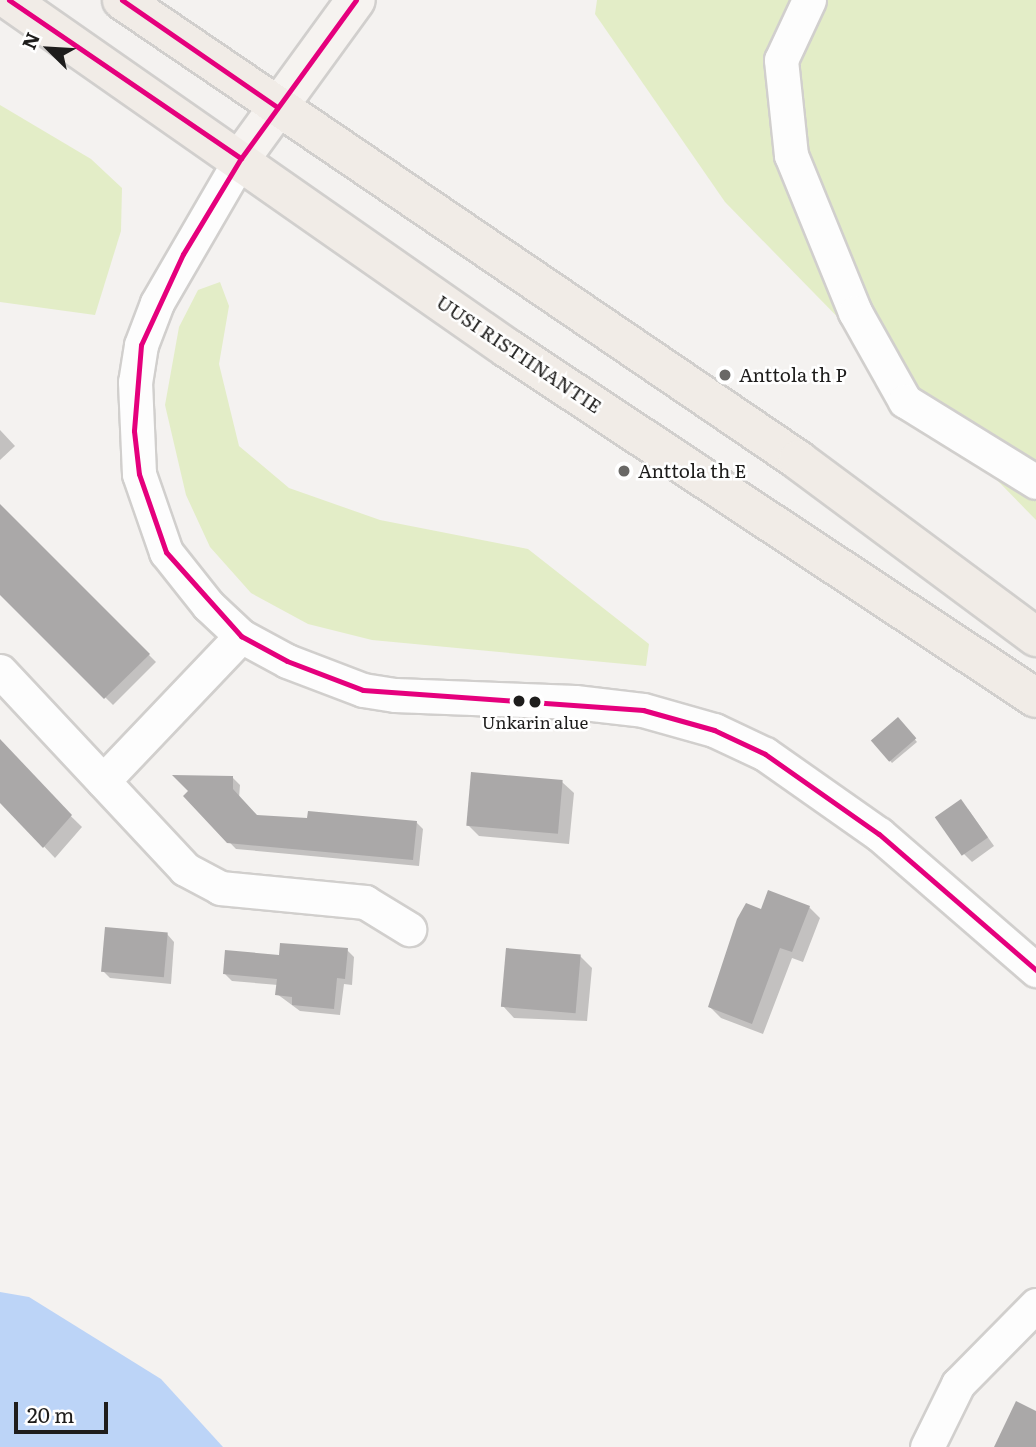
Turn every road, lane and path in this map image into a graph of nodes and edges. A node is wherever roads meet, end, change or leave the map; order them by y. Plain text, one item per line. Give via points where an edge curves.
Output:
1 (9, 0) edge
2 (122, 0) edge
3 (356, 0) edge
4 (809, 0) edge
5 (277, 107) junction
6 (241, 158) junction
7 (1036, 482) edge
8 (241, 636) junction
9 (1036, 637) edge
10 (0, 671) edge
11 (1036, 698) edge
12 (103, 781) junction
13 (409, 929) dead end
14 (1036, 970) edge
15 (1036, 1305) edge
16 (928, 1447) edge

1 - 6 highway, UUSI RISTIINANTIE
2 - 5 highway
3 - 5 main road
4 - 7 street via 781,60 790,155 855,312 905,401
5 - 6 main road
5 - 9 highway via 798,460
6 - 8 street via 157,303 141,345 134,431 139,474 166,552 208,605
6 - 11 highway, UUSI RISTIINANTIE via 519,355
8 - 12 street
8 - 14 street via 287,661 363,690 575,702 643,710 714,730 765,754 879,834
10 - 12 street
12 - 13 street via 185,869 220,888 365,902
15 - 16 street via 958,1384

